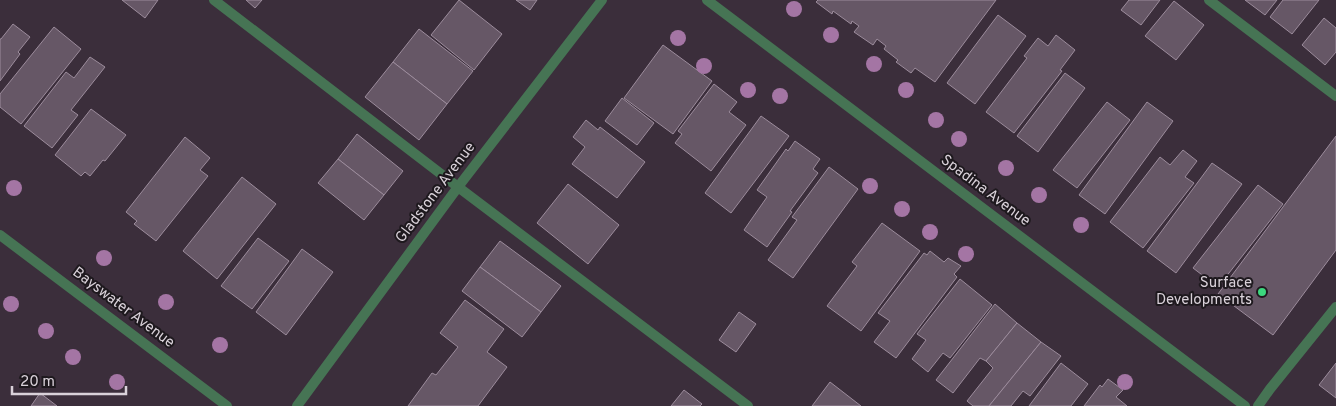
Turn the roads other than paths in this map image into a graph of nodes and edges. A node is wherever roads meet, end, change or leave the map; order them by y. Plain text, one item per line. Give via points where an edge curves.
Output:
1 (214, 0) edge
2 (602, 0) edge
3 (707, 0) edge
4 (1209, 0) edge
5 (1336, 96) edge
6 (458, 187) junction
7 (0, 235) edge
8 (1336, 307) edge
9 (227, 406) edge
10 (297, 406) edge
11 (748, 406) edge
12 (1245, 406) edge
13 (1258, 406) edge

1 - 6 street
2 - 6 street, Gladstone Avenue
3 - 12 street, Spadina Avenue
4 - 5 street
6 - 10 street, Gladstone Avenue
6 - 11 street
7 - 9 street, Bayswater Avenue
8 - 13 street

